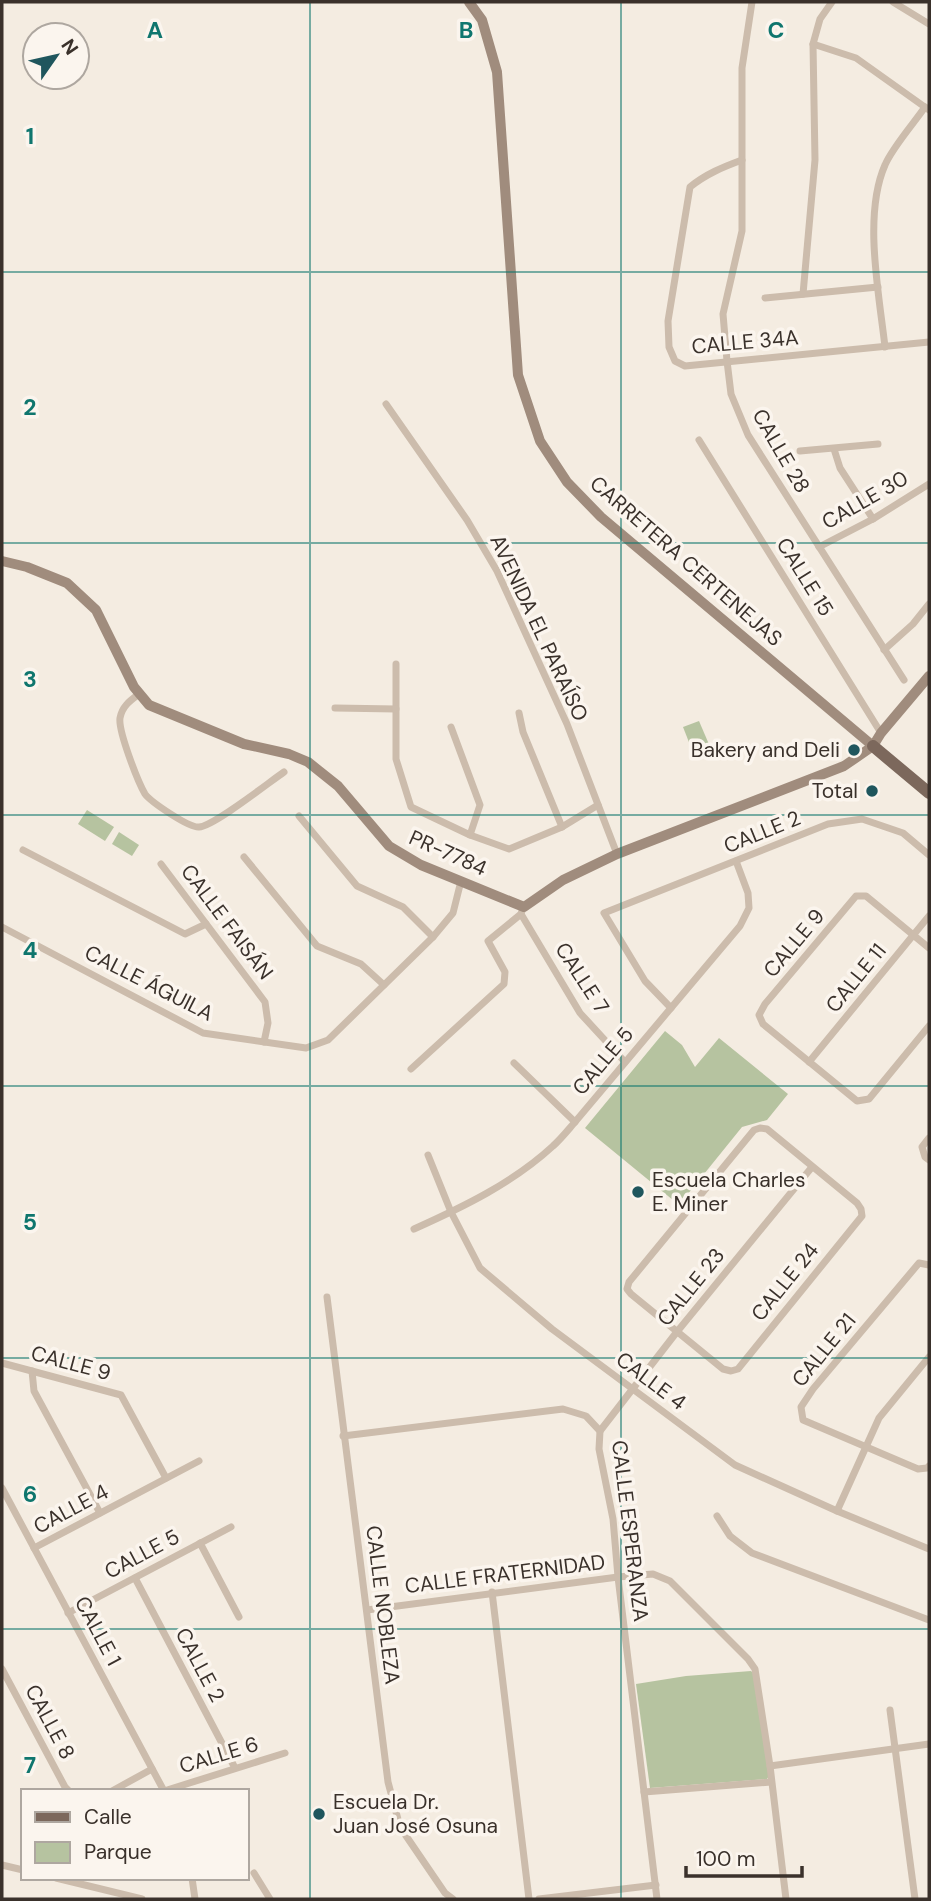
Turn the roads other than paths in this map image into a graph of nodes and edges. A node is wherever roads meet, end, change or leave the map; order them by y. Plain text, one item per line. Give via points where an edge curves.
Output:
1 (469, 2) edge
2 (752, 2) edge
3 (832, 2) edge
4 (893, 2) edge
5 (929, 24) edge
6 (813, 44) junction
7 (927, 109) edge
8 (742, 160) junction
9 (878, 287) junction
10 (803, 293) junction
11 (765, 298) dead end
12 (929, 342) edge
13 (885, 347) junction
14 (727, 361) junction
15 (386, 404) dead end
16 (699, 440) dead end
17 (878, 444) dead end
18 (834, 449) junction
19 (800, 452) dead end
20 (929, 484) edge
21 (873, 519) junction
22 (819, 547) junction
23 (2, 561) edge
24 (929, 604) edge
25 (884, 650) junction
26 (396, 664) dead end
27 (929, 676) edge
28 (904, 680) dead end
29 (139, 694) junction
30 (335, 708) dead end
31 (396, 709) junction
32 (519, 713) dead end
33 (451, 727) dead end
34 (881, 733) junction
35 (873, 746) junction
36 (284, 772) dead end
37 (929, 793) edge
38 (598, 805) junction
39 (299, 816) dead end
40 (562, 827) junction
41 (470, 835) junction
42 (23, 850) dead end
43 (617, 854) junction
44 (929, 855) edge
45 (244, 857) dead end
46 (736, 861) junction
47 (161, 864) dead end
48 (461, 881) junction
49 (522, 911) junction
50 (929, 916) edge
51 (206, 923) junction
52 (2, 927) edge
53 (914, 935) junction
54 (433, 937) junction
55 (929, 948) edge
56 (384, 985) junction
57 (671, 1008) junction
58 (929, 1026) edge
59 (264, 1042) junction
60 (625, 1062) junction
61 (809, 1062) junction
62 (514, 1063) dead end
63 (411, 1069) dead end
64 (575, 1122) junction
65 (929, 1138) edge
66 (428, 1156) dead end
67 (929, 1160) edge
68 (812, 1167) junction
69 (451, 1212) junction
70 (414, 1229) dead end
71 (929, 1265) edge
72 (327, 1297) dead end
73 (676, 1333) junction
74 (929, 1357) edge
75 (2, 1363) edge
76 (32, 1371) junction
77 (633, 1390) junction
78 (600, 1431) junction
79 (343, 1436) junction
80 (865, 1446) junction
81 (199, 1461) dead end
82 (929, 1466) edge
83 (166, 1478) junction
84 (2, 1488) edge
85 (837, 1511) junction
86 (100, 1513) junction
87 (717, 1516) dead end
88 (231, 1527) dead end
89 (200, 1544) junction
90 (34, 1548) junction
91 (929, 1549) edge
92 (618, 1577) junction
93 (135, 1578) junction
94 (492, 1592) junction
95 (367, 1610) junction
96 (68, 1613) junction
97 (239, 1617) dead end
98 (929, 1620) edge
99 (2, 1669) edge
100 (890, 1710) dead end
101 (929, 1744) edge
102 (895, 1748) junction
103 (285, 1753) dead end
104 (770, 1766) junction
105 (235, 1768) junction
106 (152, 1769) junction
107 (771, 1782) junction
108 (67, 1789) edge
109 (116, 1789) edge
110 (163, 1789) edge
111 (170, 1789) edge
112 (644, 1792) junction
113 (2, 1865) edge
114 (21, 1870) edge
115 (254, 1872) dead end
116 (64, 1880) edge
117 (192, 1880) edge
118 (656, 1885) junction
119 (142, 1899) edge
120 (195, 1899) edge
121 (270, 1899) edge
122 (453, 1899) edge
123 (529, 1899) edge
124 (539, 1899) edge
125 (657, 1899) edge
126 (786, 1899) edge
127 (915, 1899) edge

1 - 35 street, CARRETERA CERTENEJAS via 482,20 497,72 518,375 540,441 567,482 601,517
2 - 8 street, CALLE 28 via 742,68
3 - 6 street via 820,19
4 - 5 street
6 - 7 street via 856,58
6 - 10 street via 815,160
7 - 9 street via 885,162 876,189 873,226
8 - 14 street, CALLE 28 via 742,231 723,314
8 - 14 street, CALLE 34A via 690,187 668,321 669,347 676,361 685,366
9 - 10 street
9 - 13 street
10 - 11 street
12 - 13 street, CALLE 34A
13 - 14 street, CALLE 34A
14 - 22 street, CALLE 28 via 731,394 748,435
15 - 38 street, AVENIDA EL PARAÍSO via 497,571 567,724
16 - 34 street, CALLE 15
17 - 18 street
18 - 19 street
18 - 21 street via 840,468
20 - 21 street, CALLE 30
21 - 22 street, CALLE 30
22 - 25 street, CALLE 28
23 - 29 street, PR-7784 / PR-7784 via 67,583 96,610
24 - 25 street
25 - 28 street, CALLE 28
26 - 31 street
27 - 34 street
29 - 36 street via 122,711 122,737 146,794 183,822 194,827 210,824
29 - 48 street, PR-7784 / PR-7784 via 149,705 244,744 308,762 338,786 389,846
30 - 31 street
31 - 41 street via 396,759 411,807
32 - 40 street
33 - 41 street via 480,805
34 - 35 street
35 - 37 main road
35 - 43 street via 844,766
38 - 40 street
38 - 43 street, AVENIDA EL PARAÍSO
39 - 54 street via 357,886 403,907
40 - 41 street via 509,849
42 - 51 street via 185,934
43 - 49 street via 564,880
44 - 46 street, CALLE 2 via 903,833 862,819 828,824
45 - 56 street via 317,946 361,964
46 - 57 street, CALLE 5 via 749,908 740,926
46 - 57 street, CALLE 2 via 604,914 645,981
47 - 51 street, CALLE FAISÁN
48 - 49 street, PR-7784 / PR-7784
48 - 54 street, CALLE ÁGUILA via 453,913
49 - 60 street, CALLE 7 via 580,1013
49 - 63 street via 488,941 505,972 504,984
50 - 53 street, CALLE 11
51 - 59 street, CALLE FAISÁN via 265,1002 268,1023
52 - 59 street, CALLE ÁGUILA via 203,1033
53 - 55 street
53 - 61 street, CALLE 11
53 - 61 street, CALLE 9 via 866,896 856,896 765,1004 759,1015 763,1024
54 - 56 street, CALLE ÁGUILA
56 - 59 street, CALLE ÁGUILA via 328,1040 306,1048
57 - 60 street, CALLE 5
58 - 61 street via 869,1099 857,1101
60 - 64 street, CALLE 5
62 - 64 street
64 - 69 street, CALLE 5 via 518,1175
65 - 67 street via 922,1147
66 - 69 street, CALLE 4
68 - 73 street, CALLE 23
68 - 73 street via 767,1129 754,1130 690,1206 627,1289
68 - 73 street, CALLE 24 via 857,1203 862,1216 738,1369 723,1369
69 - 70 street, CALLE 5
69 - 77 street, CALLE 4 via 480,1268
71 - 80 street, CALLE 21 via 919,1263 801,1407 803,1420
72 - 79 street, CALLE NOBLEZA
73 - 77 street, CALLE 23
74 - 80 street via 879,1418
75 - 76 street, CALLE 9
76 - 83 street, CALLE 9 via 121,1395
76 - 86 street via 34,1391
77 - 78 street, CALLE 23
77 - 85 street, CALLE 4 via 735,1465
78 - 79 street, CALLE ESPERANZA via 586,1416 563,1409
78 - 92 street, CALLE ESPERANZA
79 - 95 street, CALLE NOBLEZA
80 - 82 street via 918,1469
80 - 85 street
81 - 83 street, CALLE 4
83 - 86 street, CALLE 4
84 - 90 street, CALLE 1
85 - 91 street, CALLE 4
86 - 90 street, CALLE 4
87 - 98 street via 730,1536 752,1553
88 - 89 street, CALLE 5
89 - 93 street, CALLE 5
89 - 97 street
90 - 96 street, CALLE 1
92 - 94 street, CALLE FRATERNIDAD
92 - 104 street, CALLE FRATERNIDAD via 653,1574 670,1581 748,1659 758,1679
92 - 112 street, CALLE ESPERANZA
93 - 96 street, CALLE 5
93 - 105 street, CALLE 2
94 - 95 street, CALLE FRATERNIDAD
94 - 123 street
95 - 122 street, CALLE NOBLEZA via 388,1782 400,1826
96 - 106 street, CALLE 1
99 - 108 street, CALLE 8
100 - 102 street
101 - 102 street
102 - 104 street
102 - 127 street
103 - 105 street, CALLE 6
104 - 107 street, CALLE FRATERNIDAD
105 - 111 street, CALLE 6
106 - 109 street
106 - 110 street, CALLE 1
107 - 112 street
107 - 126 street, CALLE FRATERNIDAD
112 - 118 street, CALLE ESPERANZA
113 - 114 street
115 - 121 street
116 - 119 street
117 - 120 street
118 - 124 street
118 - 125 street, CALLE ESPERANZA

